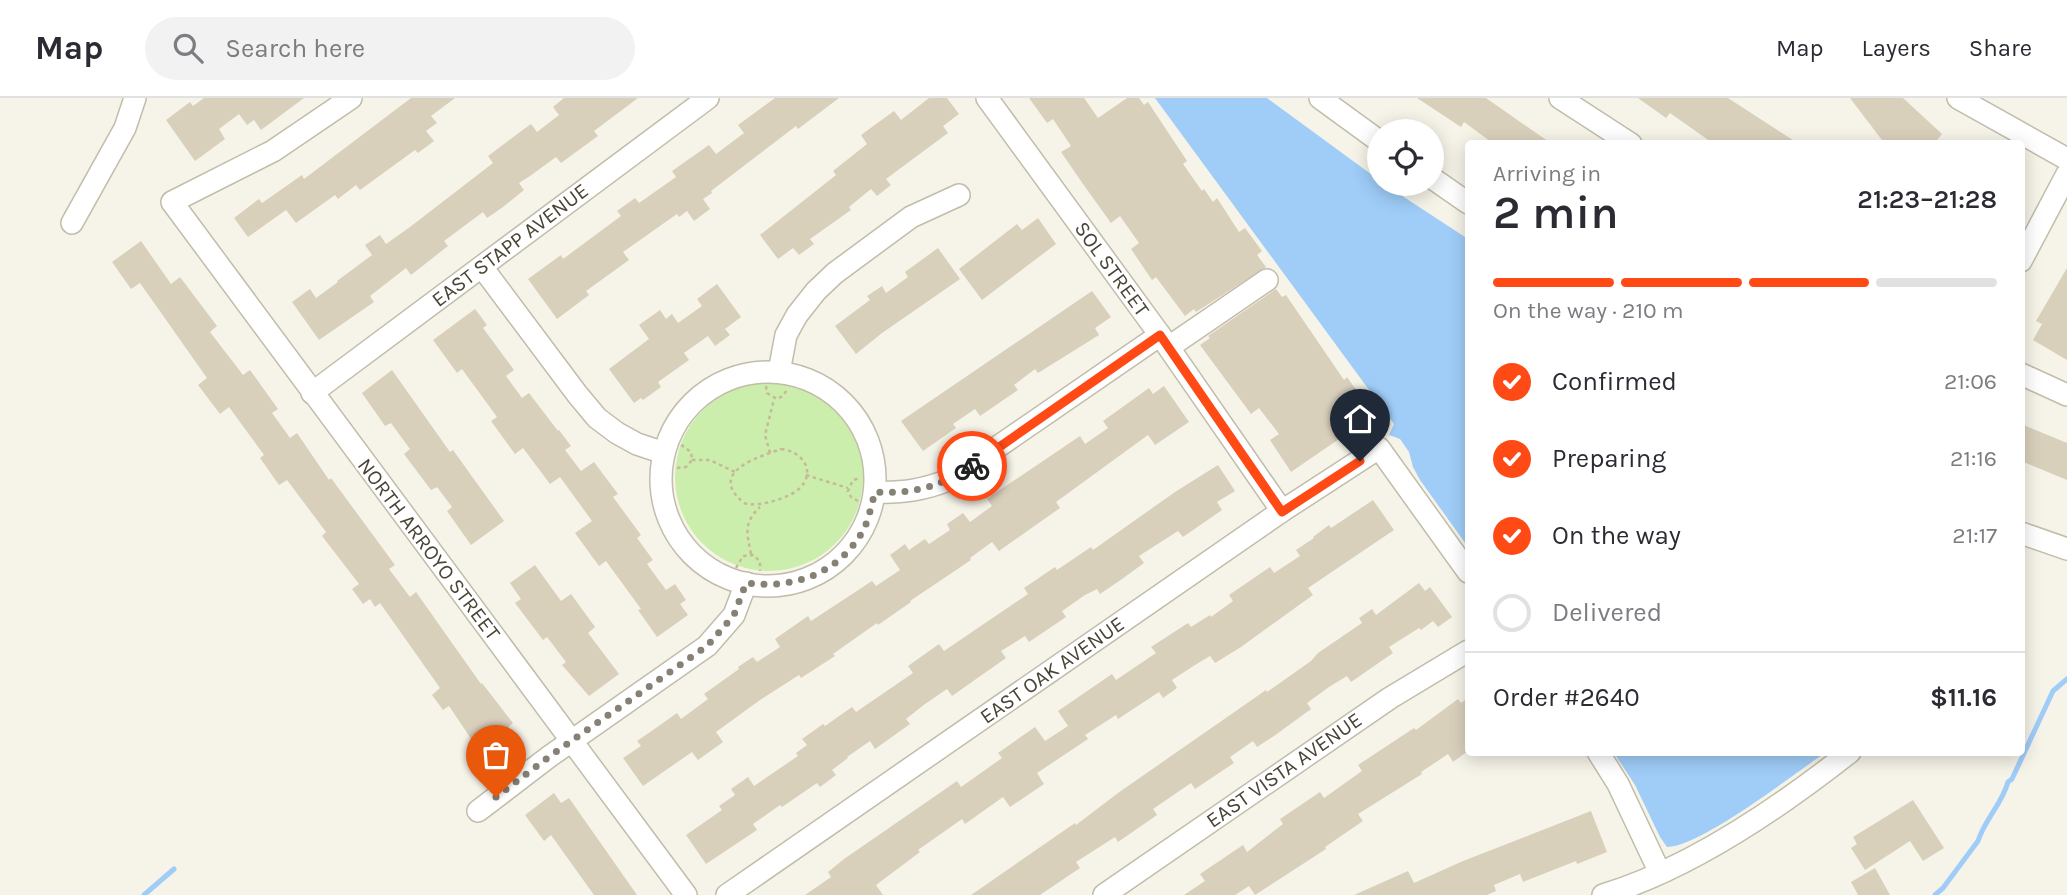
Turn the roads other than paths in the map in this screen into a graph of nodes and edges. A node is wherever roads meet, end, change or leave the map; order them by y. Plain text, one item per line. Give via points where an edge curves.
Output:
1 (135, 98) edge
2 (351, 98) edge
3 (708, 98) edge
4 (986, 98) edge
5 (1320, 98) edge
6 (1560, 98) edge
7 (1958, 98) edge
8 (1367, 132) edge
9 (1625, 140) edge
10 (2067, 159) edge
11 (2067, 174) edge
12 (1444, 186) edge
13 (958, 195) dead end
14 (1465, 201) edge
15 (72, 223) dead end
16 (2025, 253) edge
17 (481, 267) junction
18 (1267, 280) dead end
19 (1165, 341) junction
20 (779, 372) junction
21 (2025, 376) edge
22 (312, 393) junction
23 (2067, 395) edge
24 (664, 453) junction
25 (875, 492) junction
26 (1282, 512) junction
27 (2025, 535) edge
28 (2067, 550) edge
29 (1465, 568) edge
30 (746, 583) junction
31 (1465, 653) edge
32 (572, 741) junction
33 (1600, 756) edge
34 (1844, 756) edge
35 (478, 811) dead end
36 (1660, 873) junction
37 (686, 895) edge
38 (727, 895) edge
39 (1104, 895) edge
40 (1603, 895) edge

1 - 15 street via 125,128
2 - 22 street, NORTH ARROYO STREET via 273,151 172,202
3 - 17 street, EAST STAPP AVENUE
4 - 19 street, SOL STREET
5 - 8 street
6 - 9 street
7 - 10 street
11 - 16 street
12 - 14 street
13 - 20 street via 911,218 816,290 786,335
17 - 22 street, EAST STAPP AVENUE
17 - 24 street via 597,418 637,444
18 - 19 street
19 - 25 street via 950,480 907,493
19 - 26 street, SOL STREET
20 - 24 street via 748,373 719,383 694,402 675,426
20 - 25 street via 813,381 842,400 863,428 875,460
21 - 23 street
22 - 32 street, NORTH ARROYO STREET
24 - 30 street via 661,489 670,523 689,552 717,573
25 - 30 street via 864,528 835,562 816,575 784,585
26 - 29 street, EAST OAK AVENUE via 1379,448
26 - 38 street, EAST OAK AVENUE
27 - 28 street
30 - 32 street via 734,615 707,646
31 - 39 street, EAST VISTA AVENUE via 1390,698
32 - 35 street
32 - 37 street, NORTH ARROYO STREET
33 - 36 street
34 - 36 street via 1741,829
36 - 40 street

